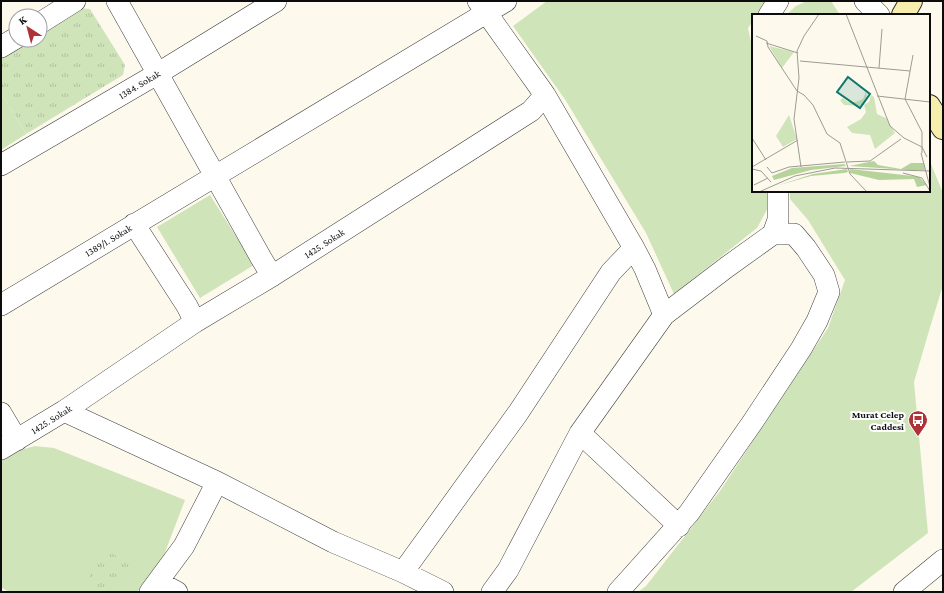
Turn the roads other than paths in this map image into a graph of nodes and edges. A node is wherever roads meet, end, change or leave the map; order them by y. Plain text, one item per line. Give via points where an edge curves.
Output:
1 (75, 1) edge
2 (116, 1) edge
3 (276, 1) edge
4 (506, 1) edge
5 (778, 1) edge
6 (865, 1) edge
7 (911, 1) edge
8 (482, 7) edge
9 (770, 14) edge
10 (878, 14) edge
11 (904, 14) edge
12 (48, 18) edge
13 (157, 74) junction
14 (545, 95) junction
15 (930, 108) edge
16 (943, 128) edge
17 (1, 165) edge
18 (215, 176) junction
19 (778, 192) edge
20 (134, 224) junction
21 (773, 234) junction
22 (634, 248) junction
23 (272, 276) junction
24 (1, 305) edge
25 (664, 315) junction
26 (195, 322) junction
27 (64, 412) junction
28 (1, 413) edge
29 (580, 433) junction
30 (9, 445) edge
31 (217, 482) junction
32 (678, 526) junction
33 (943, 560) edge
34 (403, 572) junction
35 (154, 587) edge
36 (177, 592) edge
37 (443, 592) edge
38 (492, 592) edge
39 (618, 592) edge
40 (904, 592) edge

1 - 12 street
2 - 13 street
3 - 13 street, 1384. Sokak
4 - 8 street, 1389/1. Sokak
5 - 9 street
6 - 10 street
7 - 11 street
8 - 14 street
8 - 18 street, 1389/1. Sokak
13 - 17 street, 1384. Sokak
13 - 18 street
14 - 22 street
14 - 23 street, 1425. Sokak via 531,111
15 - 16 street
18 - 20 street, 1389/1. Sokak
18 - 23 street
19 - 21 street via 778,220
20 - 24 street, 1389/1. Sokak
20 - 26 street
21 - 25 street
21 - 32 street via 794,234 824,275 829,292 817,321 801,349 748,430
22 - 25 street
22 - 34 street via 611,272 518,412
23 - 26 street, 1425. Sokak
25 - 29 street
26 - 27 street, 1425. Sokak
27 - 30 street, 1425. Sokak
27 - 31 street
28 - 30 street
29 - 32 street
29 - 38 street via 508,570
31 - 34 street via 333,542
31 - 35 street via 184,546
32 - 39 street
33 - 40 street
34 - 37 street
35 - 36 street

